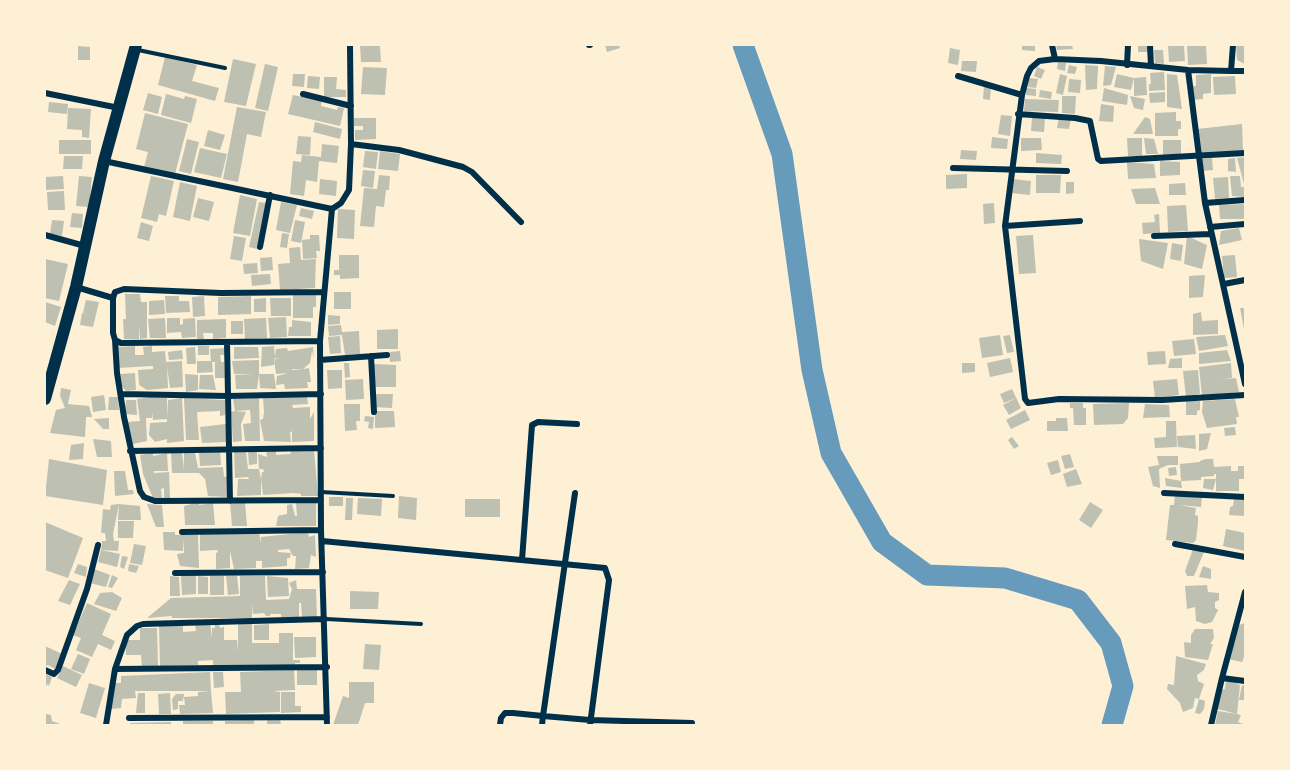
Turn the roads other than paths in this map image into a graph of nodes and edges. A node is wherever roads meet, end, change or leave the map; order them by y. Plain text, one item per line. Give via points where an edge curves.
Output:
1 (350, 45) edge
2 (1052, 45) edge
3 (1128, 45) edge
4 (1150, 45) edge
5 (1233, 45) edge
6 (136, 47) edge
7 (1055, 59) junction
8 (1127, 65) junction
9 (1151, 66) junction
10 (225, 68) dead end
11 (1188, 70) junction
12 (1231, 71) junction
13 (1245, 71) edge
14 (958, 76) dead end
15 (45, 93) edge
16 (303, 94) dead end
17 (1022, 95) junction
18 (351, 106) junction
19 (118, 108) junction
20 (1018, 114) junction
21 (351, 144) junction
22 (1245, 153) edge
23 (1198, 156) junction
24 (104, 161) junction
25 (953, 168) dead end
26 (1011, 170) junction
27 (1067, 171) dead end
28 (270, 195) junction
29 (1245, 200) edge
30 (1205, 203) junction
31 (332, 209) junction
32 (1080, 221) dead end
33 (521, 222) dead end
34 (1245, 224) edge
35 (1005, 226) junction
36 (1210, 230) junction
37 (45, 236) edge
38 (1154, 236) dead end
39 (85, 246) junction
40 (260, 247) dead end
41 (1245, 280) edge
42 (1224, 284) junction
43 (76, 287) junction
44 (324, 292) junction
45 (112, 298) junction
46 (115, 340) junction
47 (320, 341) junction
48 (227, 342) junction
49 (387, 355) dead end
50 (371, 356) junction
51 (50, 360) edge
52 (320, 360) junction
53 (1245, 384) edge
54 (121, 394) junction
55 (321, 394) junction
56 (1245, 395) edge
57 (228, 396) junction
58 (45, 399) edge
59 (374, 412) dead end
60 (577, 424) dead end
61 (321, 448) junction
62 (229, 449) junction
63 (130, 451) junction
64 (321, 492) junction
65 (574, 493) dead end
66 (1164, 493) dead end
67 (393, 496) dead end
68 (1245, 497) edge
69 (321, 500) junction
70 (230, 501) junction
71 (321, 530) junction
72 (182, 532) dead end
73 (322, 541) junction
74 (98, 544) dead end
75 (1175, 544) dead end
76 (1245, 557) edge
77 (522, 560) junction
78 (566, 564) junction
79 (323, 572) junction
80 (175, 573) dead end
81 (1245, 592) edge
82 (325, 619) junction
83 (421, 624) dead end
84 (327, 667) junction
85 (115, 669) junction
86 (45, 670) edge
87 (1222, 678) junction
88 (1245, 681) edge
89 (543, 716) junction
90 (327, 717) junction
91 (129, 718) dead end
92 (590, 723) edge
93 (634, 723) edge
94 (692, 723) dead end
95 (106, 725) edge
96 (327, 725) edge
97 (500, 725) edge
98 (542, 725) edge
99 (1211, 725) edge

1 - 18 street
2 - 7 street
3 - 8 street
4 - 9 street
5 - 12 street
6 - 10 lane
6 - 19 highway
7 - 8 street
7 - 17 street via 1039,61 1031,68
8 - 9 street
9 - 11 street
11 - 12 street
11 - 23 street
12 - 13 street
14 - 17 street
15 - 19 street
16 - 18 street
17 - 20 street
18 - 21 street
19 - 24 highway
20 - 23 street via 1090,121 1101,161
20 - 26 street
21 - 31 street via 349,190
21 - 33 street via 399,150 463,167
22 - 23 street
23 - 30 street
24 - 28 street
24 - 39 highway
25 - 26 street
26 - 27 street
26 - 35 street
28 - 31 street
28 - 40 street
29 - 30 street
30 - 36 street
31 - 44 street
32 - 35 street
34 - 36 street
35 - 56 street via 1028,403
36 - 38 street
36 - 42 street
37 - 39 street
39 - 43 highway
41 - 42 street
42 - 53 street
43 - 45 street
43 - 51 highway
44 - 45 street via 124,289
44 - 47 street
45 - 46 street
46 - 48 street via 134,344
46 - 54 street
47 - 48 street
47 - 52 street
48 - 57 street
49 - 50 street
50 - 52 street
50 - 59 street
51 - 58 highway
52 - 55 street
54 - 57 street
54 - 63 street
55 - 57 street
55 - 61 street
57 - 62 street
60 - 77 street via 532,425
61 - 62 street
61 - 64 street
62 - 63 street
62 - 70 street
63 - 70 street via 144,497 155,501
64 - 67 lane
64 - 69 street
65 - 78 street
66 - 68 street
69 - 70 street
69 - 71 street
71 - 72 street
71 - 73 street
73 - 77 street
73 - 79 street
74 - 86 street via 87,589 58,670 54,674
75 - 76 street
77 - 78 street
78 - 89 street
78 - 92 street via 605,568 608,573
79 - 80 street
79 - 82 street
81 - 87 street
82 - 83 lane
82 - 84 street
82 - 85 street via 143,624 127,635
84 - 85 street
84 - 90 street
85 - 95 street
87 - 88 street
87 - 99 street
89 - 92 street
89 - 97 street via 505,713
89 - 98 street
90 - 91 street
90 - 96 street
92 - 93 street
93 - 94 street

